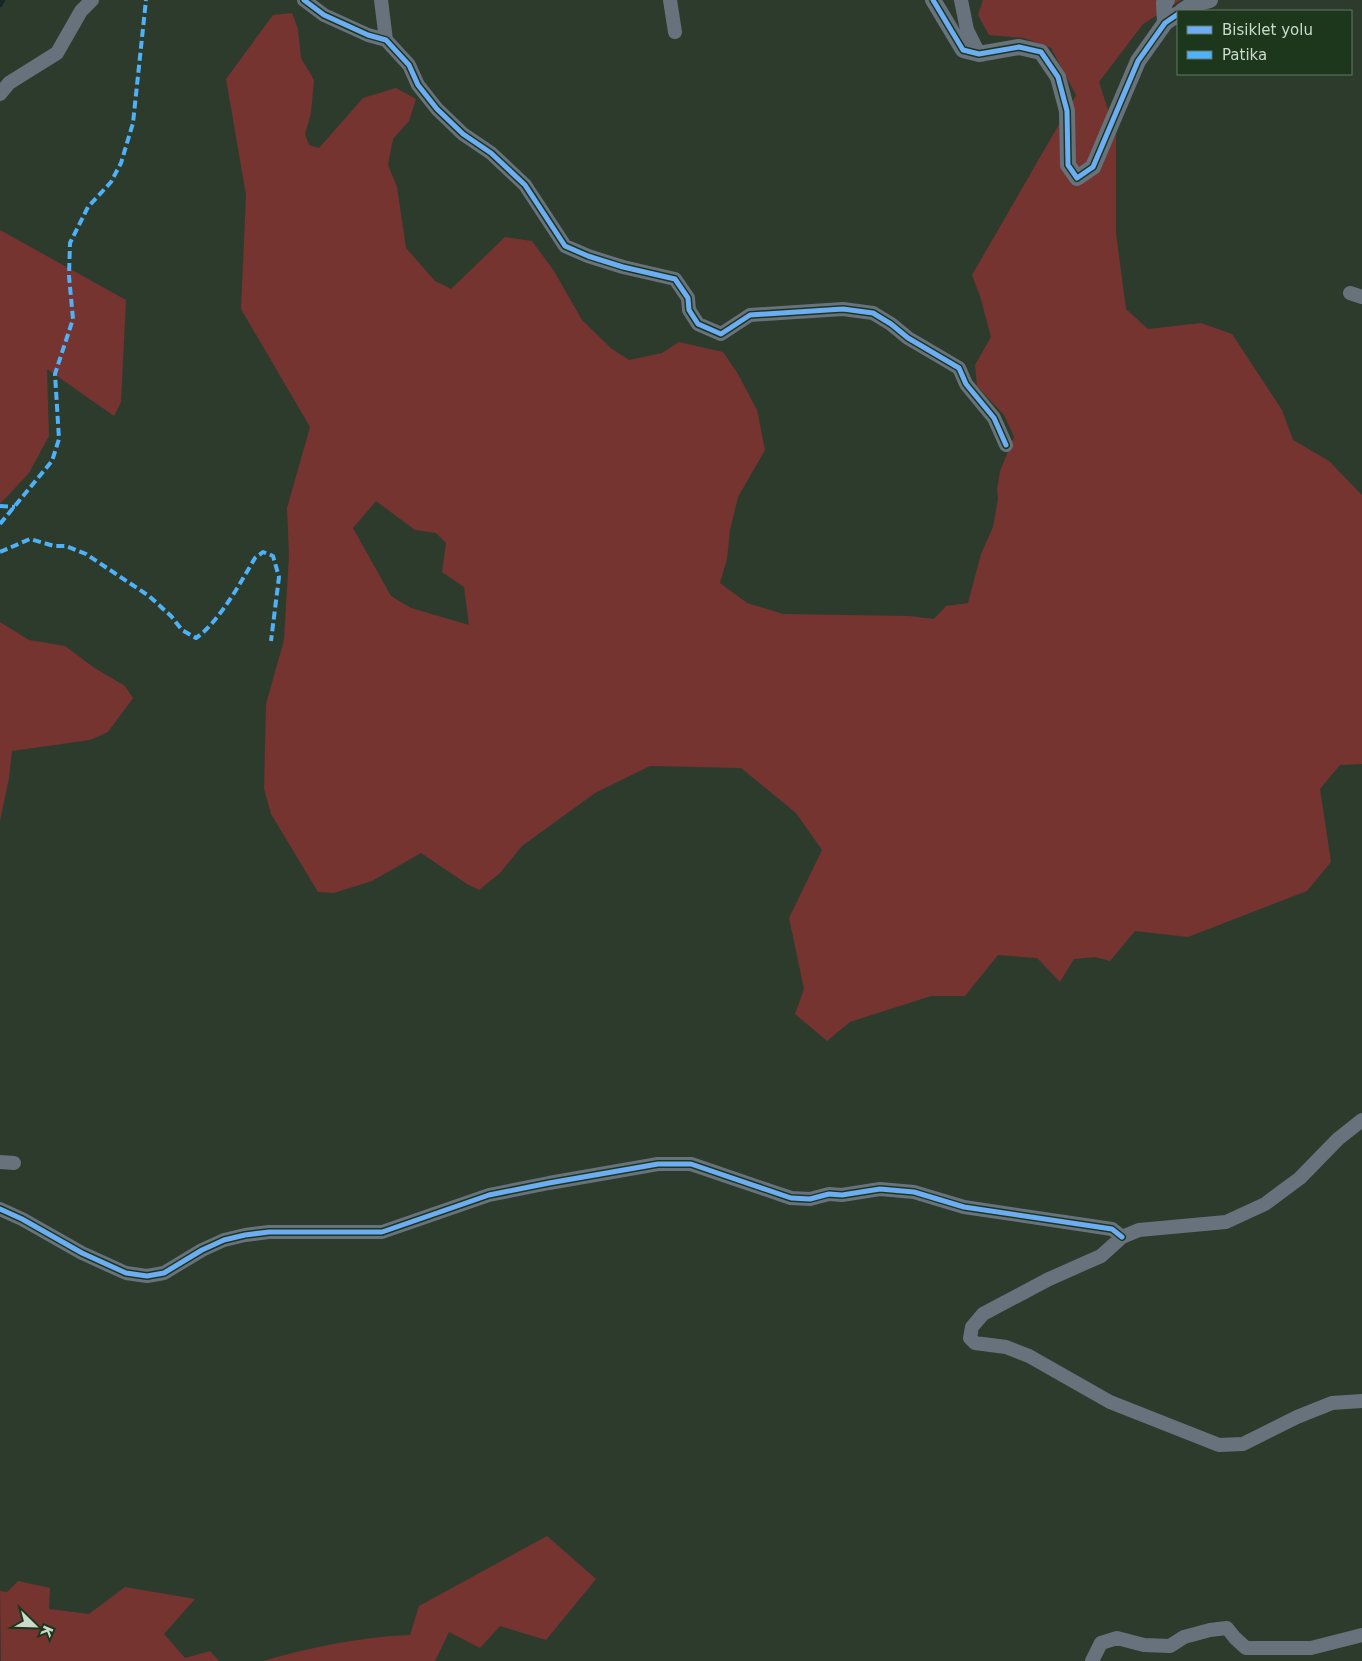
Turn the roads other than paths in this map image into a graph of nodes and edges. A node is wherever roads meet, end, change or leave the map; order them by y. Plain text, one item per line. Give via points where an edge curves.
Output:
1 (92, 0) edge
2 (304, 0) edge
3 (380, 0) edge
4 (670, 0) edge
5 (933, 0) edge
6 (961, 0) edge
7 (1166, 0) edge
8 (1210, 0) edge
9 (1184, 10) edge
10 (1172, 18) edge
11 (676, 32) dead end
12 (386, 40) junction
13 (979, 54) junction
14 (0, 94) edge
15 (1006, 445) dead end
16 (1362, 1120) edge
17 (0, 1162) edge
18 (14, 1163) dead end
19 (0, 1209) edge
20 (1122, 1237) junction
21 (1362, 1401) edge
22 (1362, 1635) edge
23 (1092, 1661) edge

1 - 14 street via 81,11 57,53 9,83
2 - 12 street via 324,15
3 - 12 street
4 - 11 street
5 - 13 street via 963,50
6 - 13 street via 967,30
7 - 10 street via 1164,3
8 - 9 street
10 - 13 street via 1138,61 1093,166 1077,178 1068,165 1067,111 1058,77 1041,52 1019,47
12 - 15 street via 409,65 418,85 437,109 525,185 565,246 623,267 674,279 688,298 689,310 698,324 720,334 750,315 843,309 873,313 959,368 966,384 994,418
16 - 20 street via 1338,1139 1300,1178 1265,1204 1226,1222 1139,1230
17 - 18 street
19 - 20 street via 82,1254 126,1272 147,1276 164,1273 202,1250 245,1235 382,1232 489,1195 658,1164 691,1164 790,1198 810,1200 829,1194 880,1189 914,1192 964,1207 1112,1229
20 - 21 street via 1101,1256 983,1314 972,1328 970,1338 975,1343 1029,1356 1110,1402 1220,1445 1243,1444 1332,1403
22 - 23 street via 1311,1648 1246,1648 1227,1628 1184,1637 1170,1646 1144,1645 1117,1638 1101,1643

